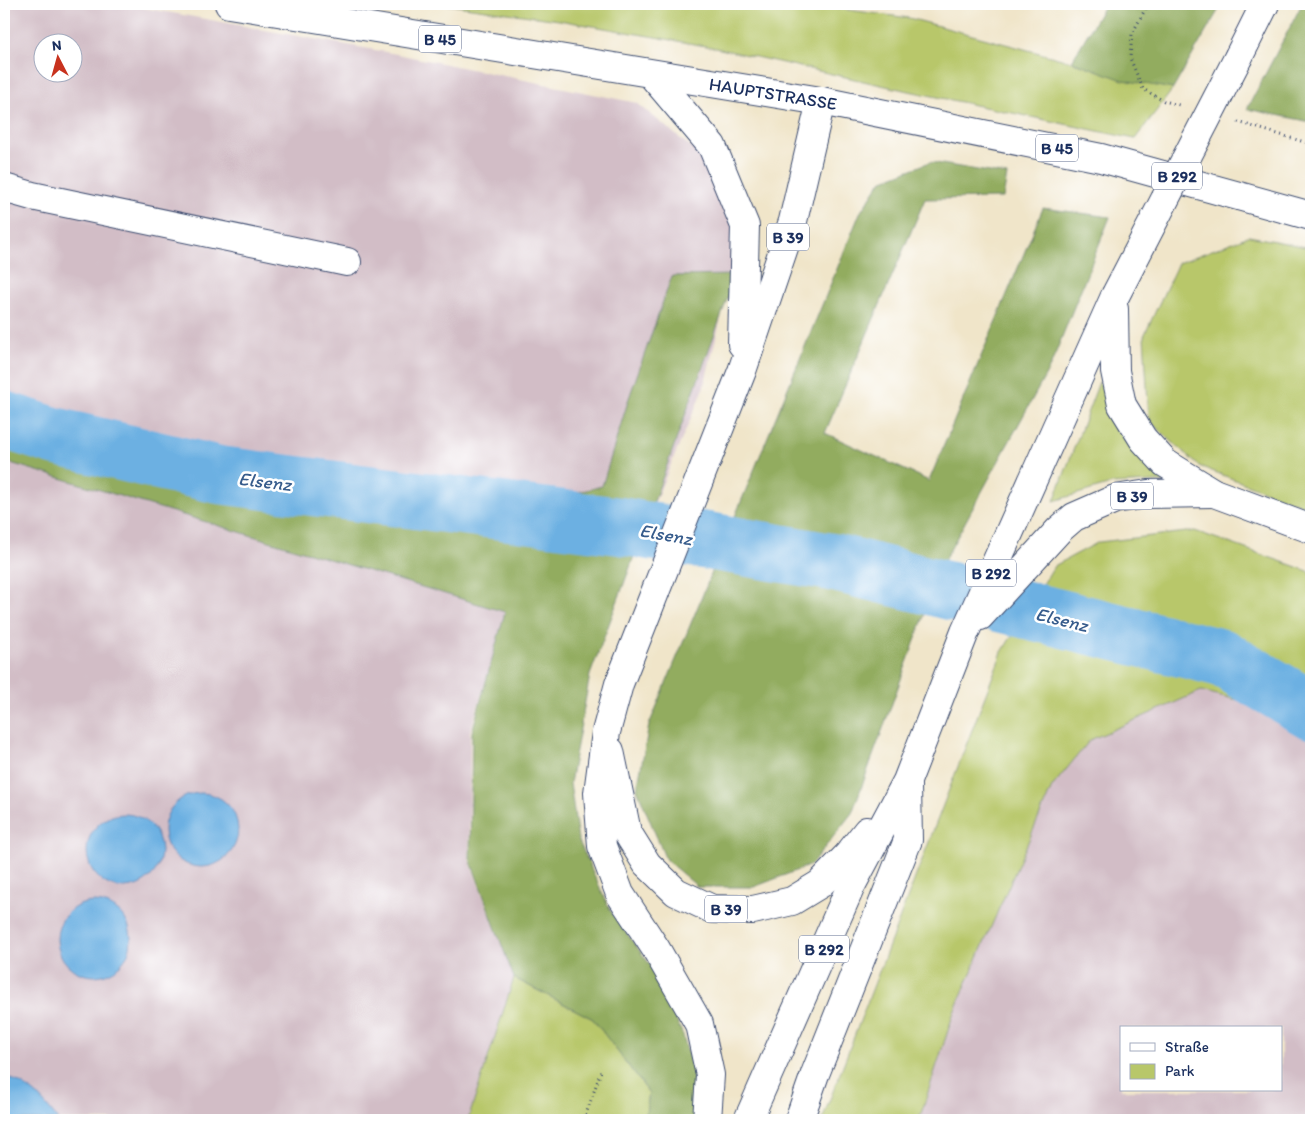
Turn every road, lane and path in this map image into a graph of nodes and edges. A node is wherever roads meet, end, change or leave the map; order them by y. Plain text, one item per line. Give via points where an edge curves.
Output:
1 (229, 4) edge
2 (1265, 4) edge
3 (651, 74) junction
4 (821, 100) junction
5 (4, 188) edge
6 (1300, 212) edge
7 (347, 262) dead end
8 (1114, 298) junction
9 (742, 371) junction
10 (1214, 494) junction
11 (1311, 529) edge
12 (965, 632) junction
13 (606, 732) junction
14 (907, 780) junction
15 (600, 1071) dead end
16 (584, 1120) edge
17 (707, 1120) edge
18 (748, 1120) edge
19 (799, 1120) edge

1 - 3 main road, HAUPTSTRASSE / B 45
2 - 8 main road, B 292, bridge
3 - 4 main road, HAUPTSTRASSE / B 45
3 - 9 main road via 712,146 745,226
4 - 6 main road, HAUPTSTRASSE / B 45 via 1101,158
4 - 9 main road, B 39 via 793,221
5 - 7 main road
8 - 10 main road, B 39 via 1115,372 1122,405 1143,439 1165,463
8 - 12 main road, B 292
9 - 13 main road, B 39 via 619,684
10 - 11 main road, B 39
10 - 12 main road, B 39 via 1148,494 1115,498 1074,517
12 - 14 main road, B 292
13 - 14 main road, B 39 via 627,832 647,864 676,892 712,909 753,910 792,901 820,884 848,855
13 - 17 main road, B 39 via 598,793 602,846 620,894 699,1024 710,1076
14 - 18 main road, B 292 via 851,886
14 - 19 main road via 908,840
15 - 16 path

